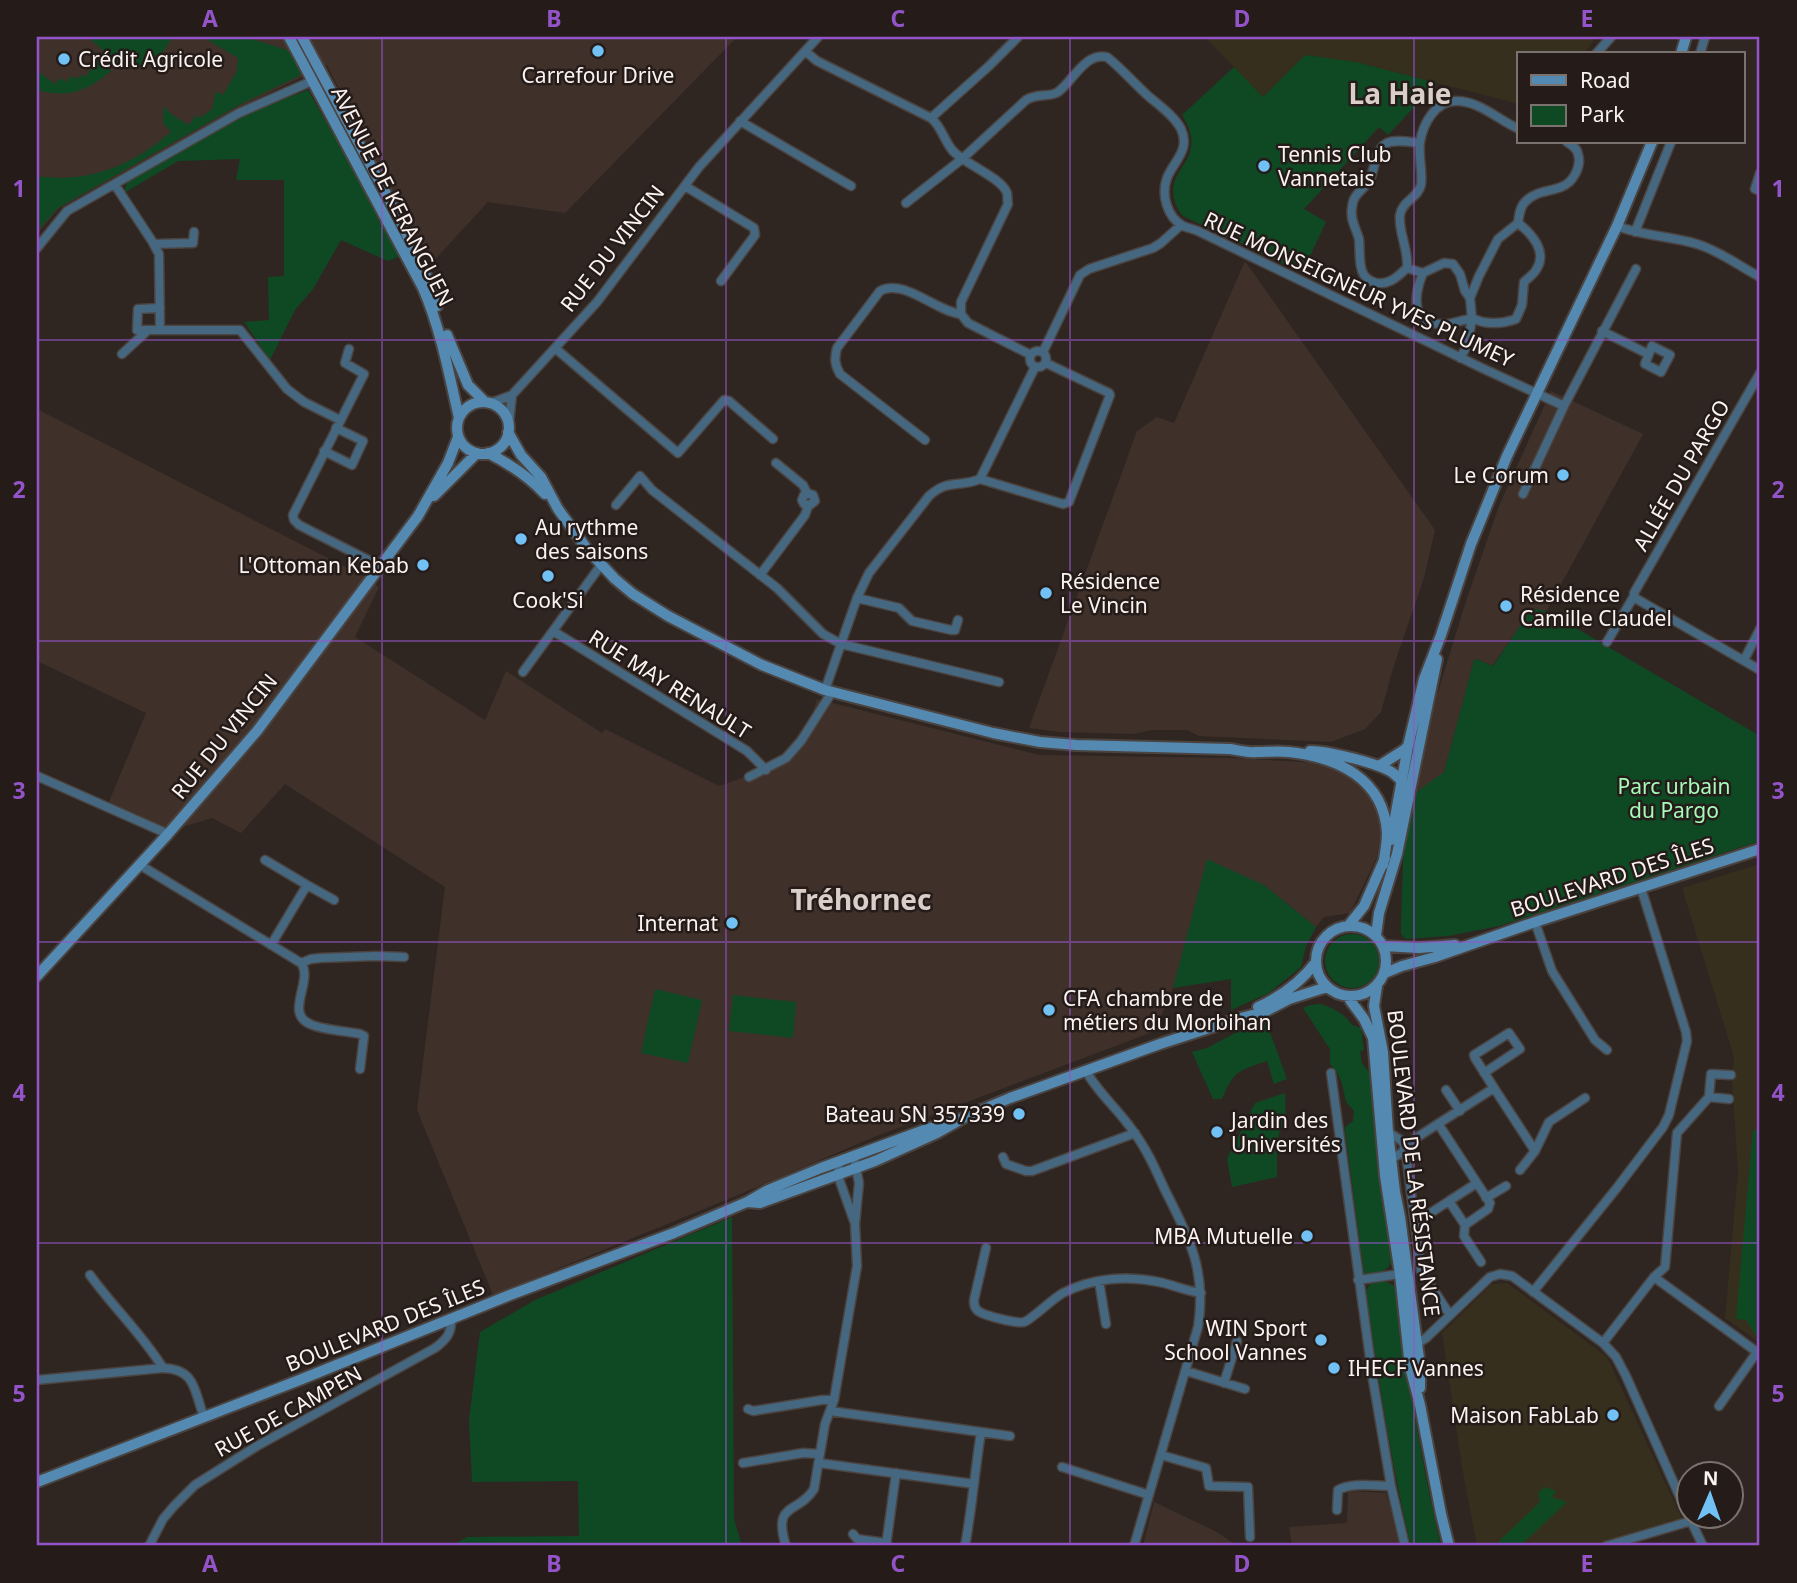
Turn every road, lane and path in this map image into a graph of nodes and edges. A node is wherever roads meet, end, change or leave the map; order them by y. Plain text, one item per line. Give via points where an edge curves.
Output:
1 (289, 37) edge
2 (302, 37) edge
3 (818, 37) edge
4 (1018, 37) edge
5 (1611, 37) edge
6 (805, 51) junction
7 (1598, 52) edge
8 (312, 81) junction
9 (931, 118) junction
10 (740, 121) junction
11 (1517, 128) edge
12 (1420, 142) junction
13 (1570, 144) edge
14 (1651, 144) edge
15 (1670, 144) edge
16 (962, 159) junction
17 (1760, 173) edge
18 (115, 185) junction
19 (685, 186) junction
20 (851, 186) dead end
21 (1760, 191) edge
22 (906, 203) dead end
23 (1518, 223) junction
24 (1181, 225) junction
25 (1617, 226) junction
26 (194, 232) dead end
27 (1635, 232) junction
28 (154, 244) junction
29 (37, 248) edge
30 (1407, 268) junction
31 (1636, 269) dead end
32 (1423, 273) junction
33 (1760, 277) edge
34 (721, 281) dead end
35 (1470, 298) junction
36 (160, 308) junction
37 (961, 314) junction
38 (1472, 319) junction
39 (148, 330) junction
40 (160, 330) junction
41 (1602, 331) junction
42 (555, 348) junction
43 (349, 349) dead end
44 (1043, 352) junction
45 (122, 354) dead end
46 (1648, 354) dead end
47 (1031, 355) junction
48 (1460, 358) junction
49 (1046, 363) junction
50 (1035, 367) junction
51 (1760, 373) edge
52 (1536, 393) junction
53 (512, 395) junction
54 (488, 403) junction
55 (1564, 406) junction
56 (459, 418) junction
57 (338, 424) junction
58 (508, 428) junction
59 (458, 437) junction
60 (773, 439) dead end
61 (925, 440) dead end
62 (324, 451) junction
63 (483, 453) junction
64 (776, 463) dead end
65 (980, 479) junction
66 (1523, 494) dead end
67 (425, 505) junction
68 (616, 505) dead end
69 (558, 509) junction
70 (601, 565) junction
71 (380, 566) junction
72 (760, 575) junction
73 (1634, 596) junction
74 (857, 598) junction
75 (958, 620) dead end
76 (1760, 629) edge
77 (554, 631) junction
78 (1441, 635) junction
79 (1607, 642) dead end
80 (841, 644) junction
81 (1744, 660) junction
82 (1760, 670) edge
83 (523, 672) dead end
84 (999, 682) dead end
85 (828, 691) junction
86 (1408, 746) junction
87 (1290, 752) junction
88 (1379, 766) junction
89 (766, 770) junction
90 (37, 776) edge
91 (749, 777) dead end
92 (1402, 781) junction
93 (1406, 806) junction
94 (168, 834) junction
95 (1760, 849) edge
96 (265, 860) dead end
97 (140, 865) junction
98 (1383, 865) junction
99 (307, 885) junction
100 (1641, 888) junction
101 (334, 900) dead end
102 (1535, 922) junction
103 (1348, 926) junction
104 (1376, 935) junction
105 (1476, 943) junction
106 (271, 945) junction
107 (1384, 946) junction
108 (404, 957) dead end
109 (1316, 962) junction
110 (301, 963) junction
111 (1385, 973) junction
112 (37, 976) edge
113 (1377, 986) junction
114 (1327, 987) junction
115 (1347, 996) junction
116 (1237, 1018) junction
117 (1607, 1050) dead end
118 (360, 1069) dead end
119 (1086, 1071) junction
120 (1331, 1073) dead end
121 (1485, 1073) junction
122 (1731, 1075) dead end
123 (1494, 1088) junction
124 (1446, 1090) dead end
125 (1709, 1097) junction
126 (1586, 1098) dead end
127 (1729, 1099) dead end
128 (1460, 1111) junction
129 (961, 1119) junction
130 (1438, 1125) junction
131 (1388, 1132) junction
132 (1135, 1133) junction
133 (1405, 1145) junction
134 (1535, 1151) junction
135 (853, 1156) junction
136 (1003, 1157) dead end
137 (1391, 1159) junction
138 (839, 1161) junction
139 (857, 1168) junction
140 (1520, 1171) dead end
141 (838, 1176) junction
142 (1477, 1183) junction
143 (1506, 1186) dead end
144 (1486, 1198) junction
145 (1449, 1201) junction
146 (747, 1202) junction
147 (1415, 1223) junction
148 (855, 1224) junction
149 (1465, 1225) junction
150 (986, 1248) dead end
151 (1481, 1262) dead end
152 (1400, 1274) junction
153 (90, 1275) dead end
154 (1654, 1277) junction
155 (1358, 1280) junction
156 (1099, 1281) junction
157 (1533, 1292) junction
158 (1201, 1293) junction
159 (1450, 1315) junction
160 (451, 1319) junction
161 (1106, 1324) dead end
162 (1415, 1326) junction
163 (1432, 1333) junction
164 (1237, 1340) dead end
165 (1412, 1343) junction
166 (1603, 1343) junction
167 (163, 1368) junction
168 (1186, 1371) junction
169 (37, 1380) edge
170 (1224, 1383) junction
171 (1245, 1389) dead end
172 (834, 1400) junction
173 (1719, 1406) dead end
174 (748, 1409) dead end
175 (830, 1411) junction
176 (204, 1417) junction
177 (981, 1432) junction
178 (1010, 1436) dead end
179 (1161, 1455) junction
180 (820, 1458) junction
181 (743, 1464) dead end
182 (1062, 1467) dead end
183 (896, 1473) junction
184 (37, 1482) edge
185 (1674, 1483) edge
186 (974, 1484) junction
187 (1391, 1486) junction
188 (1149, 1496) junction
189 (1337, 1510) dead end
190 (1674, 1523) edge
191 (1696, 1530) edge
192 (853, 1534) dead end
193 (1250, 1536) dead end
194 (886, 1545) edge
195 (149, 1546) edge
196 (786, 1546) edge
197 (965, 1546) edge
198 (1134, 1546) edge
199 (1405, 1546) edge
200 (1449, 1546) edge
201 (1606, 1546) edge
202 (1703, 1546) edge

1 - 8 main road, AVENUE DE KERANGUEN
2 - 54 main road, AVENUE DE KERANGUEN via 404,227 468,385
3 - 6 street, RUE DU VINCIN
4 - 9 street
5 - 7 street
6 - 9 street
6 - 10 street, RUE DU VINCIN
8 - 18 street via 239,113
8 - 56 main road, AVENUE DE KERANGUEN via 428,300
9 - 16 street
10 - 19 street, RUE DU VINCIN
10 - 20 street
11 - 12 street via 1483,108 1454,101 1440,104
12 - 30 street via 1421,186 1400,212
12 - 30 street via 1388,142 1352,205 1360,265 1367,280 1378,284 1390,281
13 - 23 street via 1579,155 1575,174 1569,183 1527,200
14 - 25 main road
15 - 27 street
16 - 22 street
16 - 24 street, RUE MONSEIGNEUR YVES PLUMEY via 1026,100 1057,93 1091,59 1103,56 1181,130 1181,153 1168,176 1164,196
16 - 37 street via 1001,184 1008,204 961,302
17 - 21 street via 1755,186
18 - 28 street
18 - 29 street via 67,211
19 - 34 street via 754,228 755,234
19 - 42 street, RUE DU VINCIN via 597,302
23 - 35 street via 1498,239
23 - 38 street via 1538,244 1539,254 1539,267 1524,282 1519,313 1508,322
24 - 44 street via 1153,248 1080,275
24 - 48 street, RUE MONSEIGNEUR YVES PLUMEY
25 - 27 street
25 - 52 main road
26 - 28 street via 193,243
27 - 33 street via 1704,246
28 - 36 street via 159,254
30 - 32 street
31 - 41 street
32 - 35 street via 1444,263 1453,264
32 - 38 street via 1416,300 1423,320 1448,324
35 - 38 street
36 - 39 street via 138,309 137,330
36 - 40 street
37 - 47 street via 968,323
37 - 61 street via 902,288 886,288 837,348 835,366 840,374
38 - 48 street
39 - 40 street
39 - 45 street
40 - 57 street via 240,330 287,389
41 - 46 street
41 - 55 street
42 - 53 street, RUE DU VINCIN
42 - 60 street via 678,453 724,400
43 - 57 street via 345,363 364,374
44 - 47 street
44 - 49 street
47 - 50 street
48 - 52 street, RUE MONSEIGNEUR YVES PLUMEY
49 - 50 street
49 - 65 street via 1110,395 1069,502
50 - 65 street
51 - 73 street, ALLÉE DU PARGO
52 - 55 street, RUE MONSEIGNEUR YVES PLUMEY
52 - 78 main road via 1471,544
53 - 54 street, RUE DU VINCIN
53 - 58 street
54 - 56 main road via 469,406
54 - 58 main road via 502,410
55 - 66 street
56 - 59 main road
57 - 62 street
57 - 62 street via 363,441 352,465
58 - 63 main road via 502,446
58 - 69 main road
59 - 63 main road via 469,450
59 - 67 main road, RUE DU VINCIN
62 - 71 street via 295,508 294,520
63 - 67 main road, RUE DU VINCIN
63 - 69 main road via 512,465
64 - 72 street via 803,485 807,493 802,500 808,506
65 - 74 street via 936,489 875,564
67 - 71 main road, RUE DU VINCIN
68 - 72 street via 642,473 652,490
69 - 70 main road
70 - 77 street
70 - 85 main road via 633,594 668,616 762,665
71 - 94 main road, RUE DU VINCIN via 257,731
72 - 80 street via 822,634
73 - 79 street, ALLÉE DU PARGO
73 - 81 street
74 - 75 street via 900,608 912,621 951,630
74 - 80 street
76 - 81 street
77 - 83 street
77 - 89 street, RUE MAY RENAULT via 747,751
78 - 86 main road via 1424,679
78 - 93 main road
80 - 84 street
80 - 85 street
81 - 82 street
85 - 87 main road via 1040,743 1230,749 1254,744
85 - 89 street via 802,741
86 - 88 main road
86 - 92 main road
87 - 88 main road via 1323,751
87 - 98 main road via 1333,761 1368,786 1385,819
88 - 92 main road
89 - 91 street
90 - 94 street
92 - 93 main road
92 - 98 main road
93 - 104 main road
94 - 97 main road, RUE DU VINCIN
95 - 100 main road, BOULEVARD DES ÎLES
96 - 99 street
97 - 106 street
97 - 112 main road, RUE DU VINCIN
98 - 103 main road via 1364,906
99 - 101 street
99 - 106 street
100 - 102 main road, BOULEVARD DES ÎLES
100 - 157 street via 1686,1032 1669,1115
102 - 105 main road, BOULEVARD DES ÎLES
102 - 117 street via 1552,971 1595,1040
103 - 104 main road
103 - 109 main road via 1328,935
104 - 107 main road
105 - 107 main road, BOULEVARD DES ÎLES via 1434,948
105 - 111 main road, BOULEVARD DES ÎLES
106 - 110 street
107 - 111 main road
108 - 110 street via 320,958
109 - 114 main road
109 - 116 main road, BOULEVARD DES ÎLES via 1287,990
110 - 118 street via 305,970 299,1007 302,1018 311,1025 364,1036
111 - 113 main road
113 - 115 main road
113 - 131 main road, BOULEVARD DE LA RÉSISTANCE via 1374,1006 1383,1052
114 - 115 main road
114 - 116 main road, BOULEVARD DES ÎLES
115 - 152 main road, BOULEVARD DE LA RÉSISTANCE via 1373,1038 1385,1176
116 - 119 main road, BOULEVARD DES ÎLES
119 - 129 main road, BOULEVARD DES ÎLES
119 - 132 street
120 - 155 street
121 - 121 street via 1520,1049 1509,1033 1474,1055
121 - 123 street
122 - 125 street via 1711,1074
123 - 128 street
123 - 134 street
124 - 128 street
125 - 127 street
125 - 154 street via 1677,1133 1665,1267
126 - 134 street via 1549,1122
128 - 130 street
129 - 135 main road, BOULEVARD DES ÎLES
129 - 139 main road, BOULEVARD DES ÎLES
130 - 133 street
130 - 142 street
131 - 133 street
131 - 137 main road, BOULEVARD DE LA RÉSISTANCE
132 - 136 street via 1032,1171 1006,1164
132 - 158 street via 1189,1238
133 - 137 street via 1403,1152
133 - 147 street
134 - 140 street
135 - 138 main road, BOULEVARD DES ÎLES
135 - 139 street
137 - 162 main road, BOULEVARD DE LA RÉSISTANCE
138 - 141 street
138 - 146 main road, BOULEVARD DES ÎLES
139 - 141 main road, BOULEVARD DES ÎLES
139 - 148 street
141 - 146 main road, BOULEVARD DES ÎLES via 760,1203
141 - 148 street
142 - 144 street
142 - 145 street
143 - 144 street
144 - 149 street via 1488,1209
145 - 147 street
145 - 149 street
146 - 160 main road, BOULEVARD DES ÎLES
147 - 159 street via 1421,1271
148 - 172 street via 857,1266
149 - 151 street via 1464,1236
150 - 156 street via 974,1300 981,1313 1023,1322 1066,1291
152 - 155 street
152 - 165 main road, BOULEVARD DE LA RÉSISTANCE
153 - 167 street
154 - 166 street
154 - 173 street via 1757,1352
155 - 187 street
156 - 158 street via 1150,1280
156 - 161 street
157 - 159 street via 1512,1276 1494,1275
157 - 166 street
158 - 168 street via 1198,1328
159 - 163 street
160 - 176 main road, BOULEVARD DES ÎLES
160 - 195 street, RUE DE CAMPEN via 448,1337 435,1348 195,1485 169,1513
162 - 163 street
162 - 165 main road, BOULEVARD DE LA RÉSISTANCE
163 - 165 street
164 - 170 street
165 - 200 main road, BOULEVARD DE LA RÉSISTANCE via 1410,1367
166 - 185 street via 1621,1365
167 - 169 street
167 - 176 street via 174,1368 192,1381
168 - 170 street
168 - 179 street
170 - 171 street
172 - 174 street
172 - 175 street
175 - 177 street
175 - 180 street
176 - 184 main road, BOULEVARD DES ÎLES
177 - 178 street
177 - 186 street
179 - 188 street
179 - 193 street via 1206,1468 1209,1486 1248,1487
180 - 181 street via 803,1452
180 - 183 street
180 - 196 street via 812,1492 783,1518
182 - 188 street
183 - 186 street
183 - 194 street
186 - 197 street
187 - 189 street via 1341,1488
187 - 199 street
188 - 198 street
190 - 201 street
191 - 202 street
192 - 194 street via 856,1539

